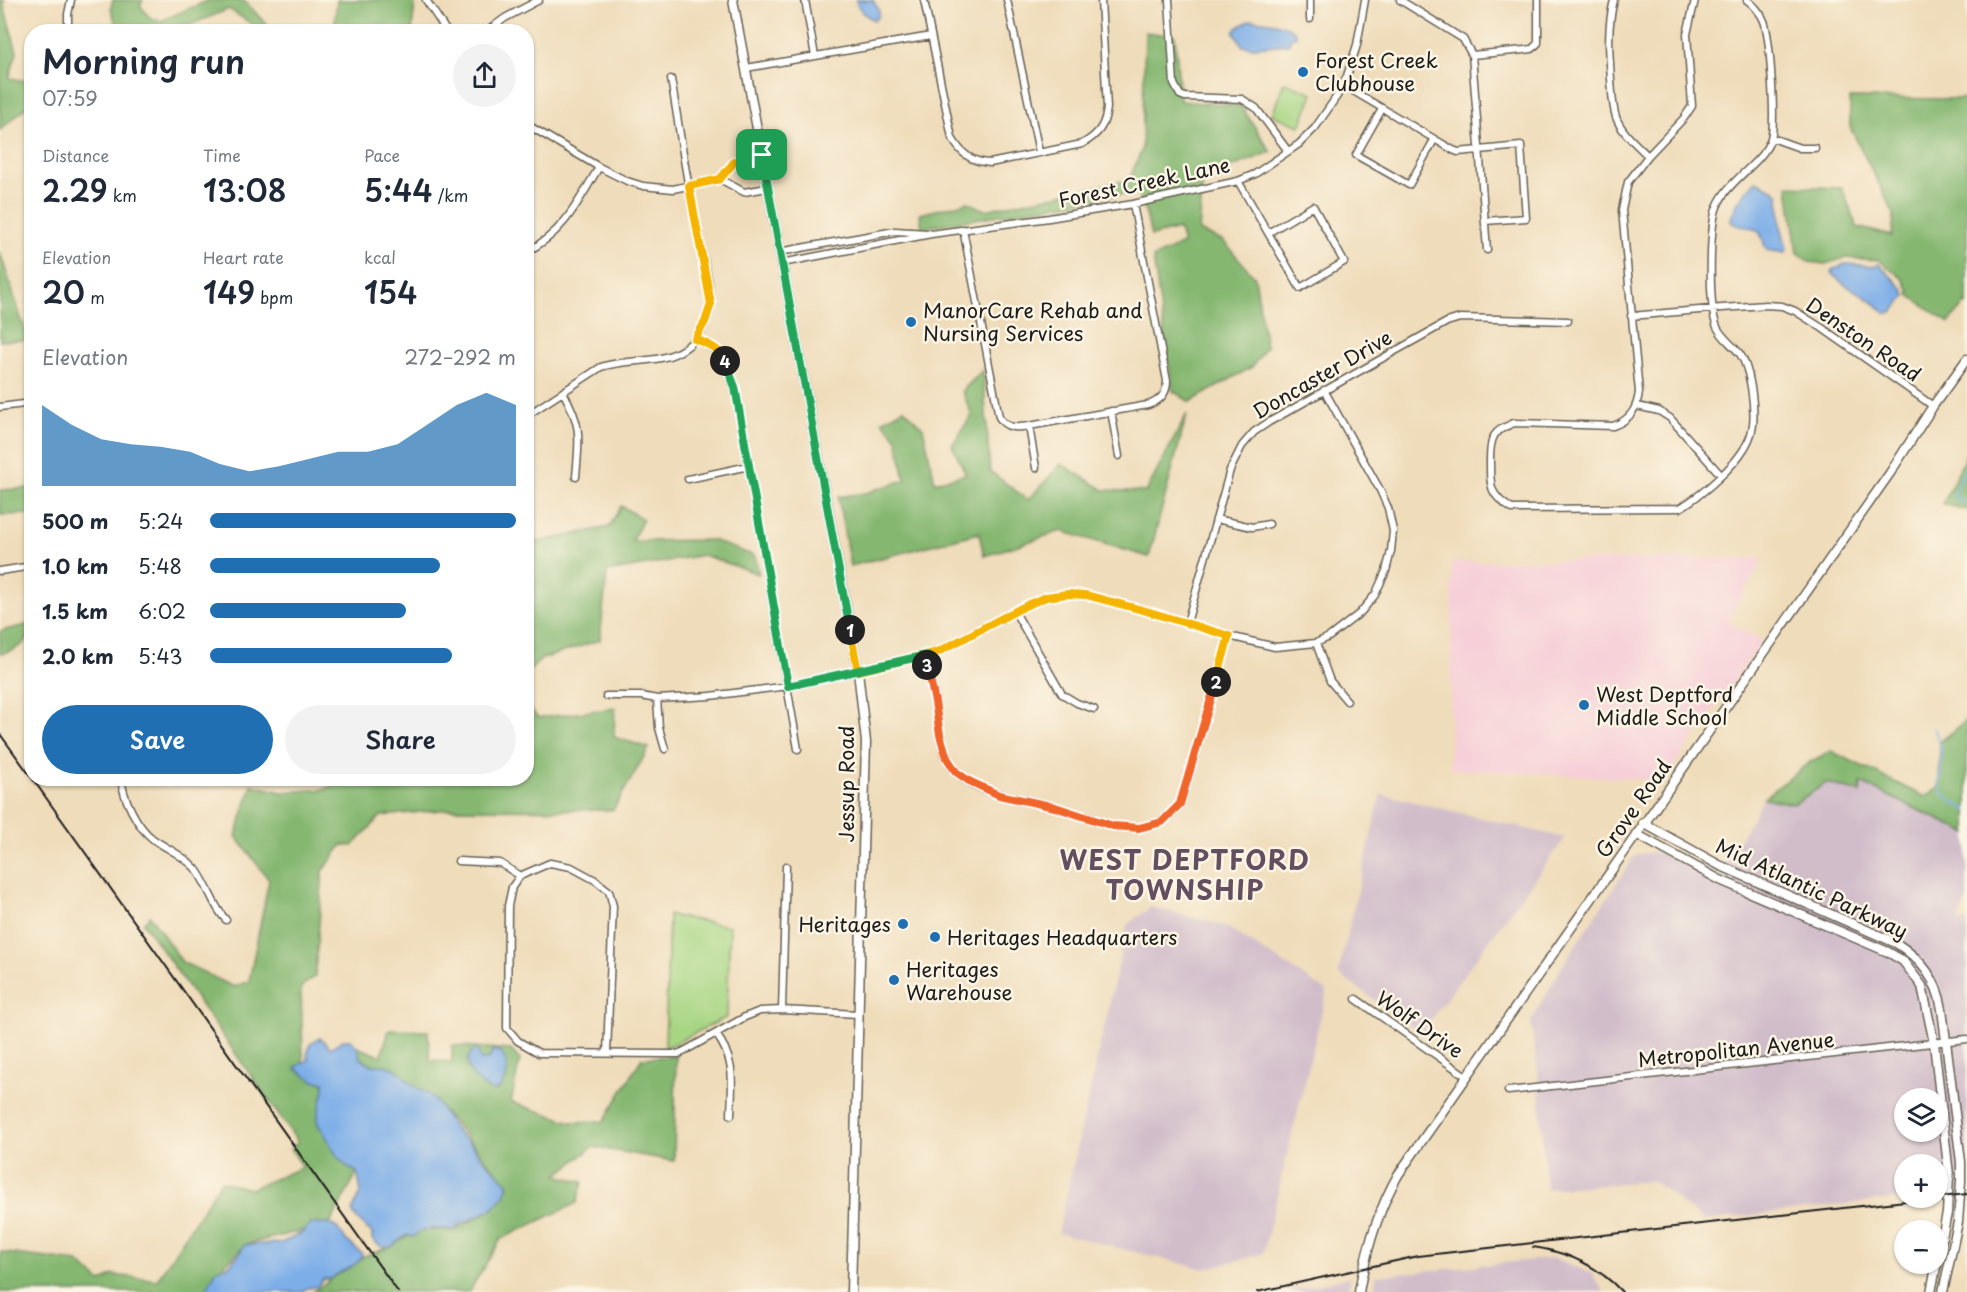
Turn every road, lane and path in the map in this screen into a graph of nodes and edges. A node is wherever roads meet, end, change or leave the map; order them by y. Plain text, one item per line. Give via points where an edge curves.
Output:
1 (71, 0) edge
2 (426, 0) edge
3 (539, 0) edge
4 (733, 0) edge
5 (805, 0) edge
6 (924, 0) edge
7 (1007, 0) edge
8 (1101, 0) edge
9 (1169, 0) edge
10 (1310, 0) edge
11 (1365, 0) edge
12 (1400, 0) edge
13 (1538, 0) edge
14 (1614, 0) edge
15 (1695, 0) edge
16 (1749, 0) edge
17 (1310, 19) dead end
18 (68, 24) edge
19 (442, 24) edge
20 (497, 24) edge
21 (931, 36) junction
22 (1472, 55) junction
23 (815, 56) junction
24 (746, 68) junction
25 (671, 79) dead end
26 (1343, 85) junction
27 (1382, 109) junction
28 (534, 129) edge
29 (1772, 138) junction
30 (1434, 140) junction
31 (1815, 148) dead end
32 (1480, 150) junction
33 (1288, 151) junction
34 (1039, 152) junction
35 (762, 155) junction
36 (1648, 156) junction
37 (599, 167) junction
38 (720, 179) junction
39 (1238, 181) junction
40 (689, 186) junction
41 (767, 188) junction
42 (1133, 204) junction
43 (1485, 221) junction
44 (963, 229) junction
45 (1268, 232) junction
46 (931, 234) junction
47 (534, 247) edge
48 (1487, 250) dead end
49 (780, 252) junction
50 (782, 263) junction
51 (1714, 309) junction
52 (1631, 316) junction
53 (1568, 321) dead end
54 (695, 339) junction
55 (1967, 359) edge
56 (1324, 390) junction
57 (563, 392) junction
58 (24, 404) edge
59 (1637, 406) junction
60 (1933, 406) junction
61 (0, 407) edge
62 (534, 411) edge
63 (1111, 411) junction
64 (1029, 426) junction
65 (1119, 456) dead end
66 (749, 466) junction
67 (1036, 468) dead end
68 (1720, 474) junction
69 (576, 477) dead end
70 (688, 479) dead end
71 (1216, 519) junction
72 (1269, 524) dead end
73 (24, 567) edge
74 (0, 571) edge
75 (1014, 612) junction
76 (1187, 623) junction
77 (1229, 636) junction
78 (1317, 643) junction
79 (927, 655) junction
80 (858, 671) junction
81 (788, 686) junction
82 (606, 696) dead end
83 (657, 699) junction
84 (1347, 701) dead end
85 (1094, 709) dead end
86 (665, 749) dead end
87 (798, 749) dead end
88 (122, 786) edge
89 (1643, 823) junction
90 (1636, 834) junction
91 (458, 861) dead end
92 (786, 866) dead end
93 (520, 876) junction
94 (226, 920) dead end
95 (1356, 999) dead end
96 (782, 1010) junction
97 (858, 1014) junction
98 (716, 1034) junction
99 (1967, 1039) edge
100 (1946, 1042) junction
101 (1934, 1043) junction
102 (607, 1053) junction
103 (1466, 1076) junction
104 (1508, 1091) dead end
105 (731, 1115) dead end
106 (851, 1292) edge
107 (1359, 1292) edge
108 (1931, 1292) edge
109 (1943, 1292) edge

1 - 18 street
2 - 19 street
3 - 20 street
4 - 24 street, Jessup Road
5 - 23 street
6 - 21 street
7 - 34 street
8 - 34 street via 1106,118 1102,128 1082,144
9 - 33 street via 1173,84 1180,95 1242,99 1256,108
10 - 17 street
11 - 26 street, Forest Creek Lane via 1358,45
12 - 22 street via 1463,39
13 - 22 street via 1538,43 1532,49
14 - 36 street via 1608,36 1616,118
15 - 36 street via 1687,34 1692,106
16 - 29 street via 1764,18 1769,37
21 - 23 street
21 - 34 street via 952,138 958,150 979,162 990,163
22 - 32 street
23 - 24 street
24 - 35 street, Jessup Road
25 - 40 street
26 - 27 street
26 - 33 street, Forest Creek Lane via 1315,128
27 - 30 street
27 - 30 street via 1356,155 1409,185
28 - 37 street
29 - 31 street via 1800,148
29 - 51 street via 1718,202 1712,251
30 - 32 street via 1458,152
32 - 43 street
32 - 43 street via 1521,146 1525,198 1526,218
33 - 39 street, Forest Creek Lane
35 - 38 street via 735,161
35 - 41 street, Jessup Road
36 - 52 street via 1628,182 1622,210
37 - 40 street via 651,188
37 - 47 street via 563,225
38 - 40 street
38 - 41 street via 744,192
39 - 42 street, Forest Creek Lane
39 - 45 street
40 - 54 street via 711,304
41 - 49 street, Jessup Road
42 - 44 street, Forest Creek Lane
42 - 63 street via 1167,386 1155,402
43 - 48 street
44 - 46 street, Forest Creek Lane
44 - 64 street via 999,417 1012,428
45 - 45 street via 1300,288 1344,262 1313,206
46 - 49 street, Forest Creek Lane via 895,231
46 - 50 street, Forest Creek Lane
49 - 50 street, Jessup Road
50 - 80 street, Jessup Road
51 - 52 street, Denston Road
51 - 60 street, Denston Road via 1766,305 1796,311
51 - 68 street via 1717,327 1746,367 1753,422 1744,449
52 - 59 street
53 - 56 street, Doncaster Drive via 1460,318
54 - 57 street via 674,355 601,367
54 - 66 street via 722,355 735,387
55 - 60 street, Grove Road
56 - 71 street, Doncaster Drive via 1254,432 1242,446 1230,470
56 - 78 street via 1380,490 1392,531 1386,571 1375,595 1342,628
57 - 62 street
57 - 69 street via 579,429
58 - 61 street
59 - 68 street via 1670,418
59 - 68 street via 1613,426 1514,423 1503,427 1494,436 1490,450 1490,486 1499,501 1512,509 1680,508
60 - 89 street, Grove Road
63 - 64 street
63 - 65 street
64 - 67 street
66 - 70 street
66 - 81 street
71 - 72 street via 1252,527
71 - 76 street, Doncaster Drive
73 - 74 street
75 - 76 street via 1046,597 1086,595
75 - 79 street
75 - 85 street via 1062,694
76 - 77 street
77 - 78 street via 1275,647
77 - 79 street via 1180,804 1162,822 1139,828 1113,826 1055,807 1007,797 956,772 940,735
78 - 84 street via 1330,681
79 - 80 street
80 - 81 street
80 - 97 street, Jessup Road via 866,742
81 - 83 street
81 - 87 street
82 - 83 street
83 - 86 street via 658,728
88 - 94 street via 127,804 150,837 194,868
89 - 90 street, Grove Road
89 - 100 street, Mid Atlantic Parkway via 1719,865 1881,935 1910,952 1928,971 1940,994
90 - 101 street, Mid Atlantic Parkway via 1720,880 1903,961 1925,992
90 - 103 street, Grove Road
91 - 93 street via 500,863
92 - 96 street
93 - 102 street via 550,863 571,867 609,891 613,906
93 - 102 street via 512,887 508,906 507,1028 518,1041 539,1053
95 - 103 street, Wolf Drive
96 - 97 street
96 - 98 street via 760,1011
97 - 106 street, Jessup Road
98 - 102 street via 680,1054
98 - 105 street via 728,1051 732,1070
99 - 100 street, Metropolitan Avenue
100 - 101 street, Metropolitan Avenue
100 - 109 street, Mid Atlantic Parkway via 1961,1181 1958,1222
101 - 104 street, Metropolitan Avenue
101 - 108 street, Mid Atlantic Parkway via 1949,1176 1947,1213
103 - 107 street, Grove Road via 1392,1186 1369,1244

